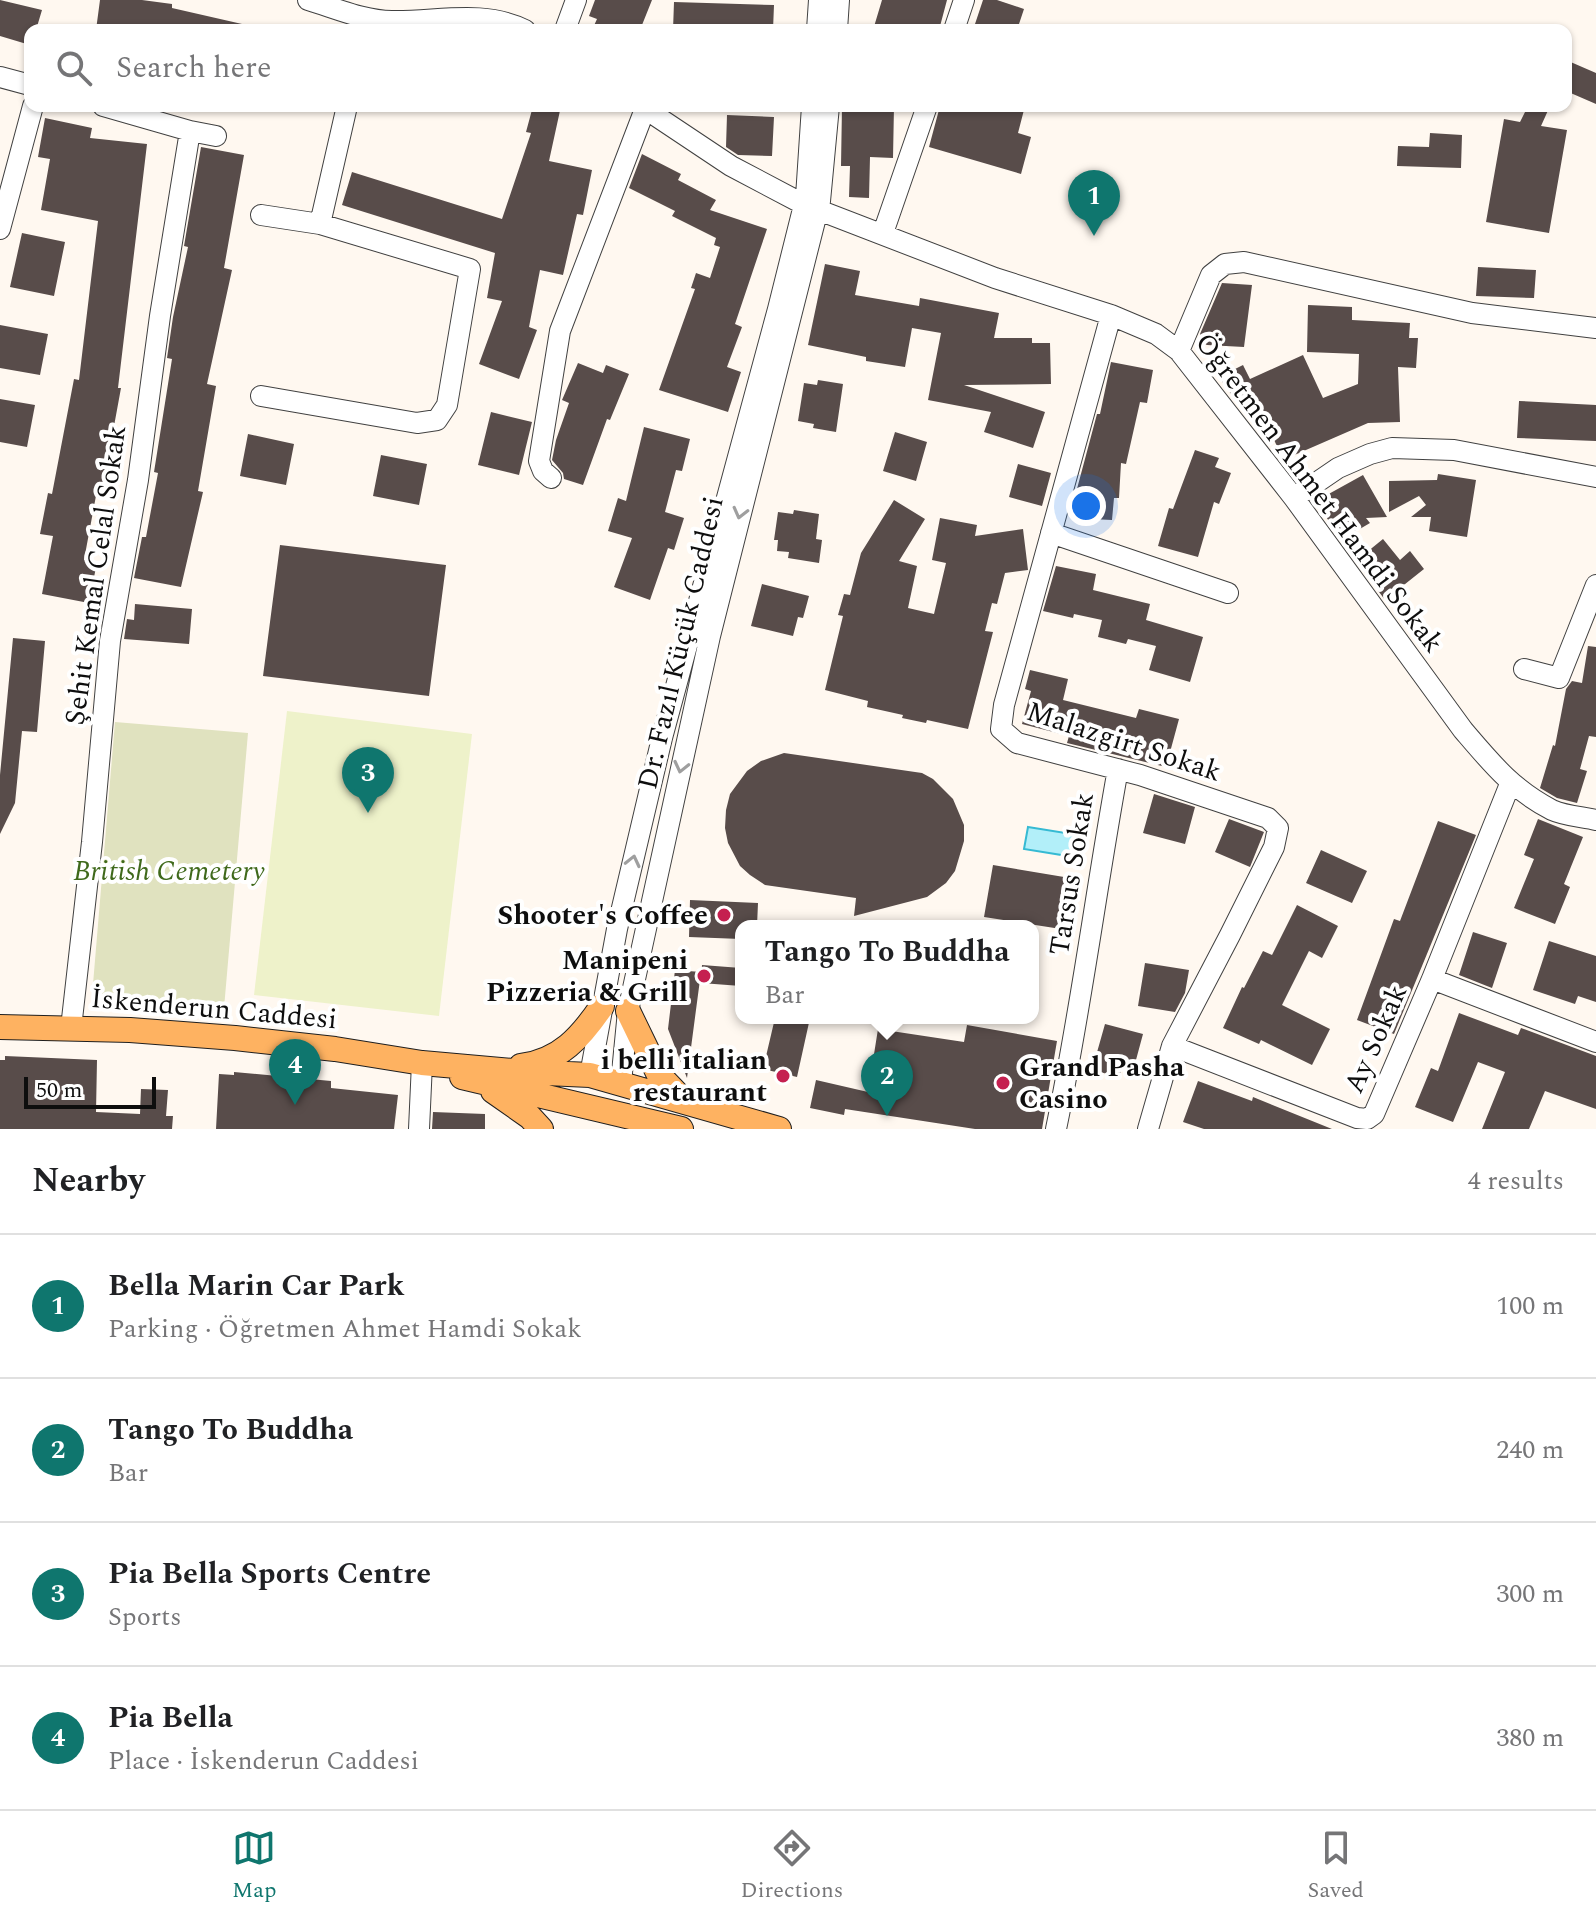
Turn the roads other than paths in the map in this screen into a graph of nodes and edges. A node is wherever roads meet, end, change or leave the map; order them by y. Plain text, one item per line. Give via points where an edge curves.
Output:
1 (308, 0) edge
2 (576, 0) edge
3 (819, 0) edge
4 (839, 0) edge
5 (964, 0) edge
6 (466, 8) edge
7 (366, 24) edge
8 (513, 24) edge
9 (567, 24) edge
10 (817, 24) edge
11 (837, 24) edge
12 (956, 24) edge
13 (0, 77) edge
14 (24, 83) edge
15 (31, 112) edge
16 (124, 112) edge
17 (346, 112) edge
18 (641, 112) edge
19 (650, 112) edge
20 (812, 112) edge
21 (828, 112) edge
22 (925, 112) edge
23 (190, 131) junction
24 (216, 136) dead end
25 (814, 209) junction
26 (261, 215) dead end
27 (320, 224) junction
28 (0, 229) edge
29 (883, 233) junction
30 (1111, 315) junction
31 (1596, 328) edge
32 (1179, 351) junction
33 (261, 396) dead end
34 (1596, 477) edge
35 (551, 478) dead end
36 (1294, 498) junction
37 (1051, 533) junction
38 (1596, 585) edge
39 (1228, 593) dead end
40 (1524, 669) dead end
41 (1118, 769) junction
42 (1510, 784) junction
43 (1596, 820) edge
44 (1432, 979) junction
45 (602, 1006) junction
46 (628, 1011) junction
47 (0, 1027) edge
48 (71, 1028) junction
49 (1596, 1042) edge
50 (1172, 1046) junction
51 (422, 1063) junction
52 (590, 1075) junction
53 (484, 1076) junction
54 (621, 1083) junction
55 (683, 1100) junction
56 (585, 1118) edge
57 (614, 1121) edge
58 (419, 1129) edge
59 (541, 1129) edge
60 (681, 1129) edge
61 (779, 1129) edge
62 (1056, 1129) edge
63 (1148, 1129) edge

1 - 7 street
2 - 9 street
3 - 10 street
4 - 11 street
5 - 12 street
6 - 7 street
6 - 8 street
13 - 14 street
15 - 28 street
16 - 23 street
17 - 27 street
18 - 35 street via 560,331 539,461
19 - 25 street, Öğretmen Ahmet Hamdi Sokak via 731,166
20 - 25 street
21 - 25 street, Dr. Fazıl Küçük Caddesi
22 - 29 street
23 - 24 street
23 - 48 street, Şehit Kemal Celal Sokak via 110,641
25 - 29 street, Öğretmen Ahmet Hamdi Sokak
45 -> 25 street, Dr. Fazıl Küçük Caddesi via 683,651 778,309
25 -> 46 street, Dr. Fazıl Küçük Caddesi via 710,636
26 - 27 street
27 - 33 street via 470,269 447,405 437,420 417,423
29 - 30 street, Öğretmen Ahmet Hamdi Sokak via 995,278
30 - 32 street, Öğretmen Ahmet Hamdi Sokak via 1156,334
30 - 37 street, Malazgirt Sokak
31 - 32 street via 1472,313 1244,262 1225,264 1211,275
32 - 36 street, Öğretmen Ahmet Hamdi Sokak
34 - 36 street via 1454,450 1392,448 1338,468
36 - 42 street, Öğretmen Ahmet Hamdi Sokak via 1463,730
37 - 39 street
37 - 41 street, Malazgirt Sokak via 1001,729 1017,743
38 - 40 street via 1559,678
41 - 50 street, Malazgirt Sokak via 1268,818 1278,828 1274,847
41 - 62 street, Tarsus Sokak
42 - 43 street, Öğretmen Ahmet Hamdi Sokak via 1554,811
42 - 44 street, Ay Sokak
44 - 49 street
44 - 50 street, Ay Sokak via 1374,1114 1367,1119
45 - 52 street, Dr. Fazıl Küçük Caddesi
45 - 53 main road via 565,1050 539,1064
46 - 54 street, Dr. Fazıl Küçük Caddesi
46 - 55 main road via 659,1075
47 - 48 main road, İskenderun Caddesi
48 - 51 main road, İskenderun Caddesi via 292,1044
50 - 63 street, Malazgirt Sokak
51 - 53 main road, İskenderun Caddesi
51 - 58 street
52 - 53 main road
52 - 54 main road
52 - 56 main road
53 - 56 main road
53 - 59 main road
54 - 55 main road
54 - 57 main road
55 - 61 main road
56 - 57 main road
57 - 60 main road

